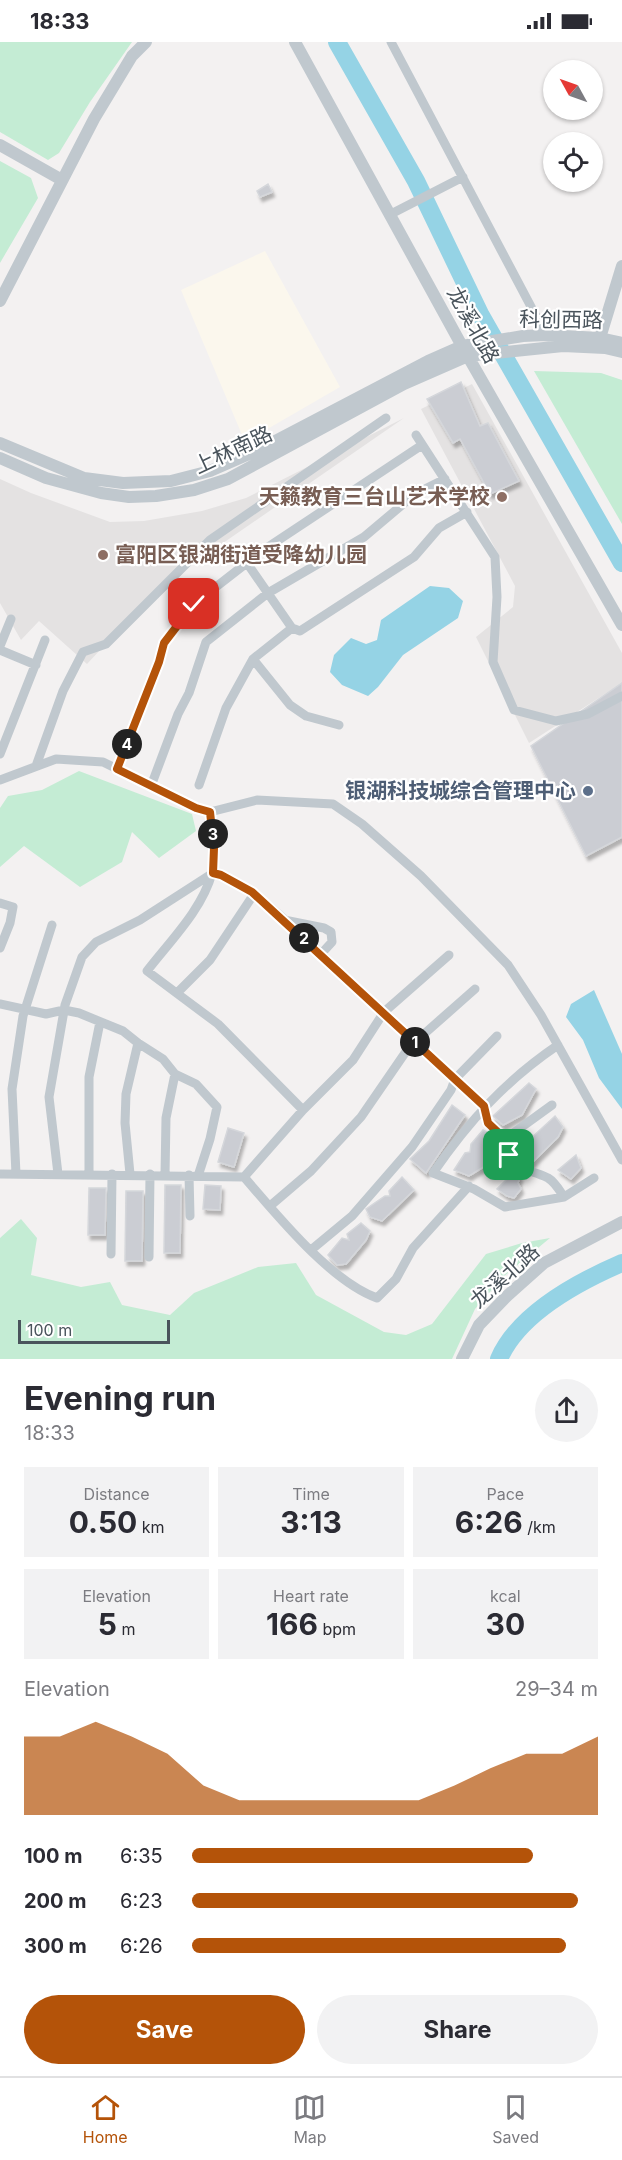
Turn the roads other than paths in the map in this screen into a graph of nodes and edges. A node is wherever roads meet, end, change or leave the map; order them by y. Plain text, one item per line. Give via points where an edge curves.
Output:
1 (146, 42) edge
2 (295, 42) edge
3 (391, 42) edge
4 (0, 145) edge
5 (460, 179) junction
6 (62, 180) junction
7 (389, 215) junction
8 (622, 266) edge
9 (0, 301) edge
10 (546, 335) junction
11 (600, 338) junction
12 (622, 343) edge
13 (482, 348) junction
14 (465, 351) junction
15 (622, 352) edge
16 (386, 418) dead end
17 (416, 435) dead end
18 (0, 443) edge
19 (422, 445) junction
20 (0, 458) edge
21 (445, 479) junction
22 (467, 512) junction
23 (247, 563) junction
24 (268, 593) junction
25 (11, 620) dead end
26 (622, 625) edge
27 (292, 628) junction
28 (45, 640) dead end
29 (0, 648) edge
30 (253, 658) junction
31 (36, 665) junction
32 (622, 696) edge
33 (339, 725) dead end
34 (0, 754) edge
35 (36, 766) junction
36 (117, 769) junction
37 (0, 780) edge
38 (199, 785) dead end
39 (151, 786) junction
40 (210, 812) junction
41 (213, 873) junction
42 (254, 894) junction
43 (0, 903) edge
44 (283, 920) junction
45 (52, 925) dead end
46 (0, 948) edge
47 (321, 954) junction
48 (449, 955) dead end
49 (475, 989) dead end
50 (177, 993) junction
51 (0, 1004) edge
52 (26, 1008) junction
53 (64, 1010) junction
54 (384, 1012) junction
55 (100, 1022) junction
56 (497, 1036) dead end
57 (415, 1042) junction
58 (138, 1043) junction
59 (558, 1045) junction
60 (175, 1074) junction
61 (455, 1079) junction
62 (552, 1105) dead end
63 (484, 1106) junction
64 (303, 1110) junction
65 (505, 1139) junction
66 (622, 1160) edge
67 (0, 1174) edge
68 (16, 1174) junction
69 (58, 1174) junction
70 (89, 1174) junction
71 (112, 1174) junction
72 (130, 1174) junction
73 (150, 1174) junction
74 (165, 1174) junction
75 (193, 1175) junction
76 (244, 1177) junction
77 (594, 1178) dead end
78 (469, 1186) junction
79 (564, 1197) junction
80 (270, 1206) junction
81 (190, 1216) dead end
82 (622, 1222) edge
83 (311, 1250) junction
84 (111, 1254) dead end
85 (149, 1257) dead end
86 (462, 1359) edge

1 - 6 street via 132,56
2 - 7 street, 龙溪北路
3 - 5 street
4 - 6 street
5 - 7 street
5 - 10 street
6 - 9 street
7 - 14 street, 龙溪北路
8 - 11 street
10 - 11 street, 科创西路
10 - 13 street, 科创西路 via 523,336
11 - 12 street, 科创西路
13 - 14 street, 科创西路
13 - 15 street, 科创西路 via 530,350 563,346
14 - 18 street, 上林南路 via 428,361 258,450 210,471 171,481 123,483 84,478
14 - 20 street, 上林南路 via 228,479 194,490 129,497 100,493 46,478
14 - 26 street, 龙溪北路
16 - 35 street via 210,540 106,644 83,652 63,691
17 - 19 street
19 - 21 street
19 - 23 street
21 - 22 street
21 - 24 street via 415,494 364,537
22 - 27 street via 439,528 414,557 395,570 300,631
22 - 32 street via 495,557 493,662 514,710 556,721 588,714
23 - 24 street
23 - 36 street via 194,604 164,643
24 - 27 street
24 - 39 street via 207,642
25 - 29 street
27 - 30 street
28 - 31 street
29 - 31 street
30 - 33 street via 290,705 306,716
30 - 38 street via 226,708
31 - 34 street
35 - 36 street via 56,759 102,762
35 - 37 street
36 - 39 street
39 - 40 street
40 - 41 street
40 - 59 street via 257,800 333,804 421,876 508,965
41 - 42 street
41 - 50 street via 196,908 147,971
41 - 53 street via 140,920 96,942 82,957
42 - 44 street
42 - 50 street via 210,960
43 - 46 street via 13,907
44 - 47 street
44 - 47 street via 331,932 332,942
45 - 52 street
47 - 54 street
48 - 54 street
49 - 57 street
50 - 64 street via 218,1024
51 - 52 street
52 - 53 street via 46,1014
52 - 68 street via 12,1089
53 - 55 street
53 - 69 street via 49,1097
54 - 57 street
54 - 64 street via 353,1060
55 - 58 street via 123,1031
55 - 70 street via 89,1077
56 - 61 street
57 - 61 street
57 - 80 street via 361,1117 311,1171
58 - 60 street via 163,1059
58 - 72 street via 126,1094
59 - 63 street via 528,1065
59 - 66 street
60 - 74 street via 166,1118
60 - 75 street via 196,1084 217,1107 210,1139
61 - 63 street
61 - 83 street via 412,1147 352,1216
62 - 65 street
63 - 65 street via 488,1123
63 - 78 street via 433,1173
64 - 76 street
65 - 79 street via 506,1152 521,1170 550,1179
67 - 68 street
68 - 69 street
69 - 70 street
70 - 71 street
71 - 72 street
71 - 84 street
72 - 73 street
73 - 74 street
73 - 85 street
74 - 75 street
75 - 76 street
75 - 81 street
76 - 80 street
77 - 79 street
78 - 79 street via 505,1207
78 - 83 street via 413,1248 396,1280 377,1298 358,1288
80 - 83 street
82 - 86 street, 龙溪北路 via 544,1263 479,1325

